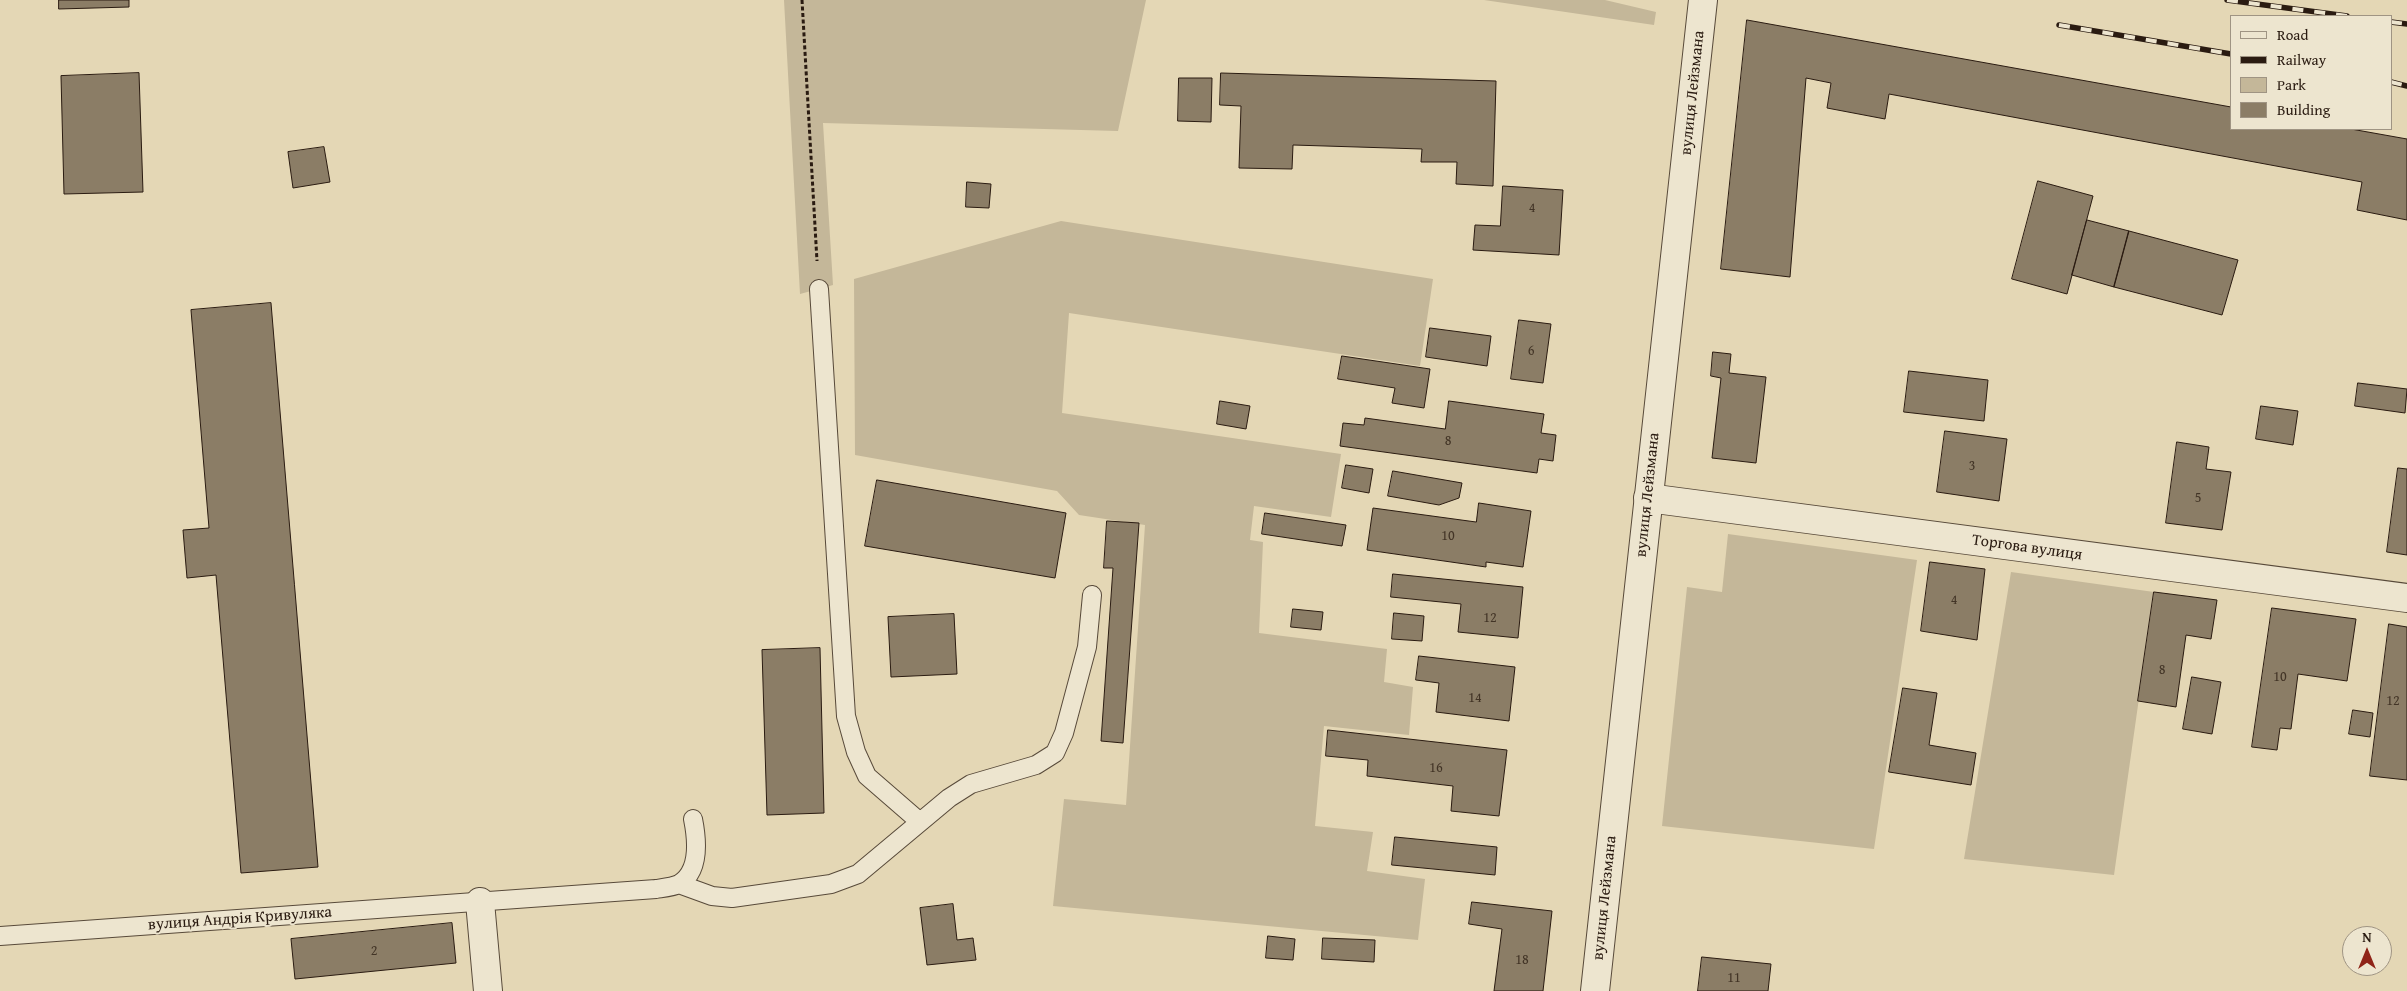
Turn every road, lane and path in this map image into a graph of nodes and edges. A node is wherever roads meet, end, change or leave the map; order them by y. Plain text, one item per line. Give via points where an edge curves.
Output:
1 (802, 0) edge
2 (1703, 0) edge
3 (819, 289) joint
4 (1648, 498) junction
5 (1092, 595) dead end
6 (2407, 598) edge
7 (693, 819) dead end
8 (920, 822) junction
9 (679, 884) junction
10 (480, 902) junction
11 (0, 936) edge
12 (488, 991) edge
13 (1595, 991) edge

1 - 3 path
2 - 4 street, вулиця Лейзмана
3 - 8 lane via 846,716 867,776
4 - 6 street, Торгова вулиця
4 - 13 street, вулиця Лейзмана
5 - 8 lane via 1087,647 1064,733 1055,753 1036,765 971,784
7 - 9 lane via 696,855 691,872
8 - 9 lane via 858,874 831,884 732,898 712,896
9 - 10 lane, вулиця Андрія Кривуляка via 656,889
10 - 11 lane, вулиця Андрія Кривуляка
10 - 12 street

